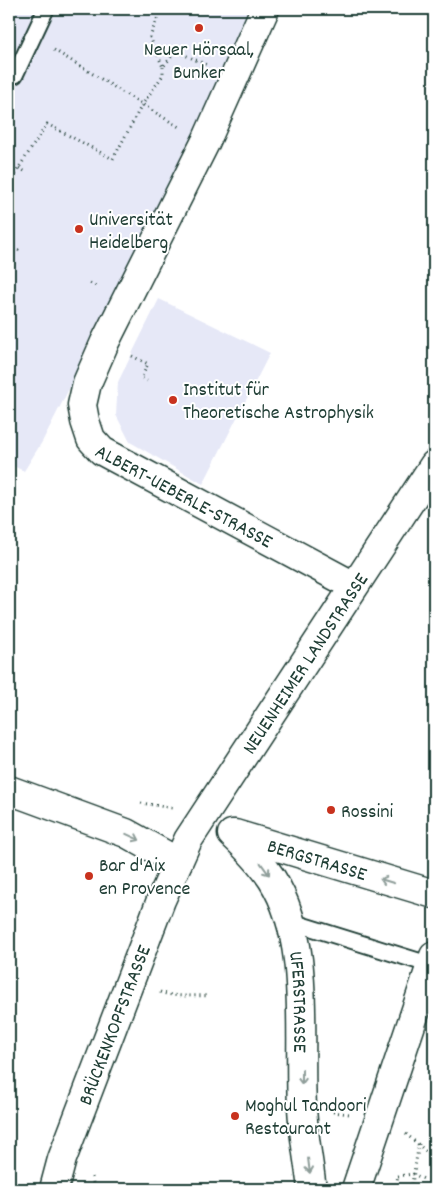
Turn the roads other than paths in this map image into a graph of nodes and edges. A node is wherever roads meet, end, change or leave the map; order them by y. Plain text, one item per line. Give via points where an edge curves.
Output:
1 (46, 9) edge
2 (265, 9) edge
3 (15, 75) dead end
4 (434, 465) edge
5 (354, 586) junction
6 (9, 790) edge
7 (204, 816) junction
8 (232, 834) junction
9 (178, 862) junction
10 (434, 894) edge
11 (289, 921) junction
12 (433, 960) edge
13 (54, 1189) edge
14 (312, 1189) edge
15 (356, 1189) edge

1 - 3 lane
2 - 5 street, ALBERT-UEBERLE-STRASSE via 206,141 105,342 87,382 82,405 91,438 102,451
4 - 5 street, NEUENHEIMER LANDSTRASSE
5 - 7 street, NEUENHEIMER LANDSTRASSE
6 -> 9 street via 140,840
7 - 8 street, BERGSTRASSE
7 - 9 street, NEUENHEIMER LANDSTRASSE
10 -> 8 street, BERGSTRASSE
8 -> 11 street, UFERSTRASSE via 273,881
9 - 13 street, BRÜCKENKOPFSTRASSE via 62,1159
11 - 12 lane
11 -> 14 street, UFERSTRASSE via 298,954 302,1000 302,1107
12 - 15 street

